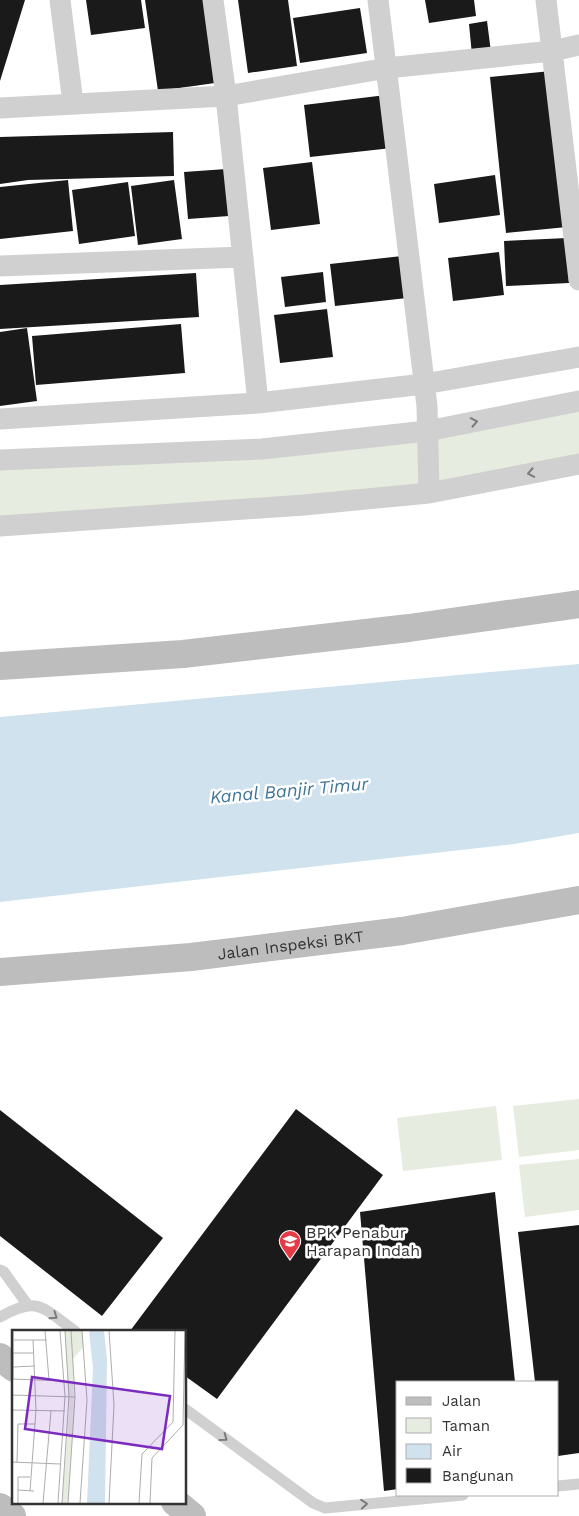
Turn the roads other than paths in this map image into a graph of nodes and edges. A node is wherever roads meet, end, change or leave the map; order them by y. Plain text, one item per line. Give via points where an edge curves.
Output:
1 (60, 0) edge
2 (213, 0) edge
3 (378, 0) edge
4 (546, 0) edge
5 (579, 45) edge
6 (552, 51) junction
7 (388, 68) junction
8 (226, 96) junction
9 (73, 103) junction
10 (0, 108) edge
11 (574, 185) edge
12 (243, 257) junction
13 (0, 266) edge
14 (579, 280) edge
15 (579, 357) edge
16 (424, 384) junction
17 (579, 401) edge
18 (258, 403) junction
19 (0, 419) edge
20 (427, 431) junction
21 (0, 460) edge
22 (579, 464) edge
23 (429, 493) junction
24 (0, 526) edge
25 (579, 604) edge
26 (0, 666) edge
27 (579, 900) edge
28 (0, 972) edge
29 (0, 1270) edge
30 (27, 1304) junction
31 (0, 1317) edge
32 (74, 1330) edge
33 (0, 1357) edge
34 (12, 1366) edge
35 (186, 1410) edge
36 (579, 1484) edge
37 (559, 1486) edge
38 (455, 1496) edge
39 (177, 1504) edge
40 (0, 1507) edge
41 (325, 1512) edge
42 (12, 1516) edge
43 (192, 1516) edge

1 - 9 street
2 - 8 street
3 - 7 street
4 - 6 street
5 - 6 street
6 - 7 street
6 - 11 street
7 - 8 street
7 - 16 street
8 - 9 street
8 - 12 street
9 - 10 street
11 - 14 street
12 - 13 street
12 - 18 street
15 - 16 street
16 - 18 street
16 - 20 street
20 -> 17 street
18 - 19 street
20 - 21 street via 262,449
20 - 23 street
22 -> 23 street
23 - 24 street
25 - 26 street via 409,628 182,654
27 - 28 street, Jalan Inspeksi BKT via 402,931 191,957
29 - 30 lane
30 - 31 lane
30 -> 32 lane via 40,1306
33 - 34 street
35 -> 41 lane
36 - 37 lane
41 -> 38 lane
39 - 43 street
40 - 42 street

